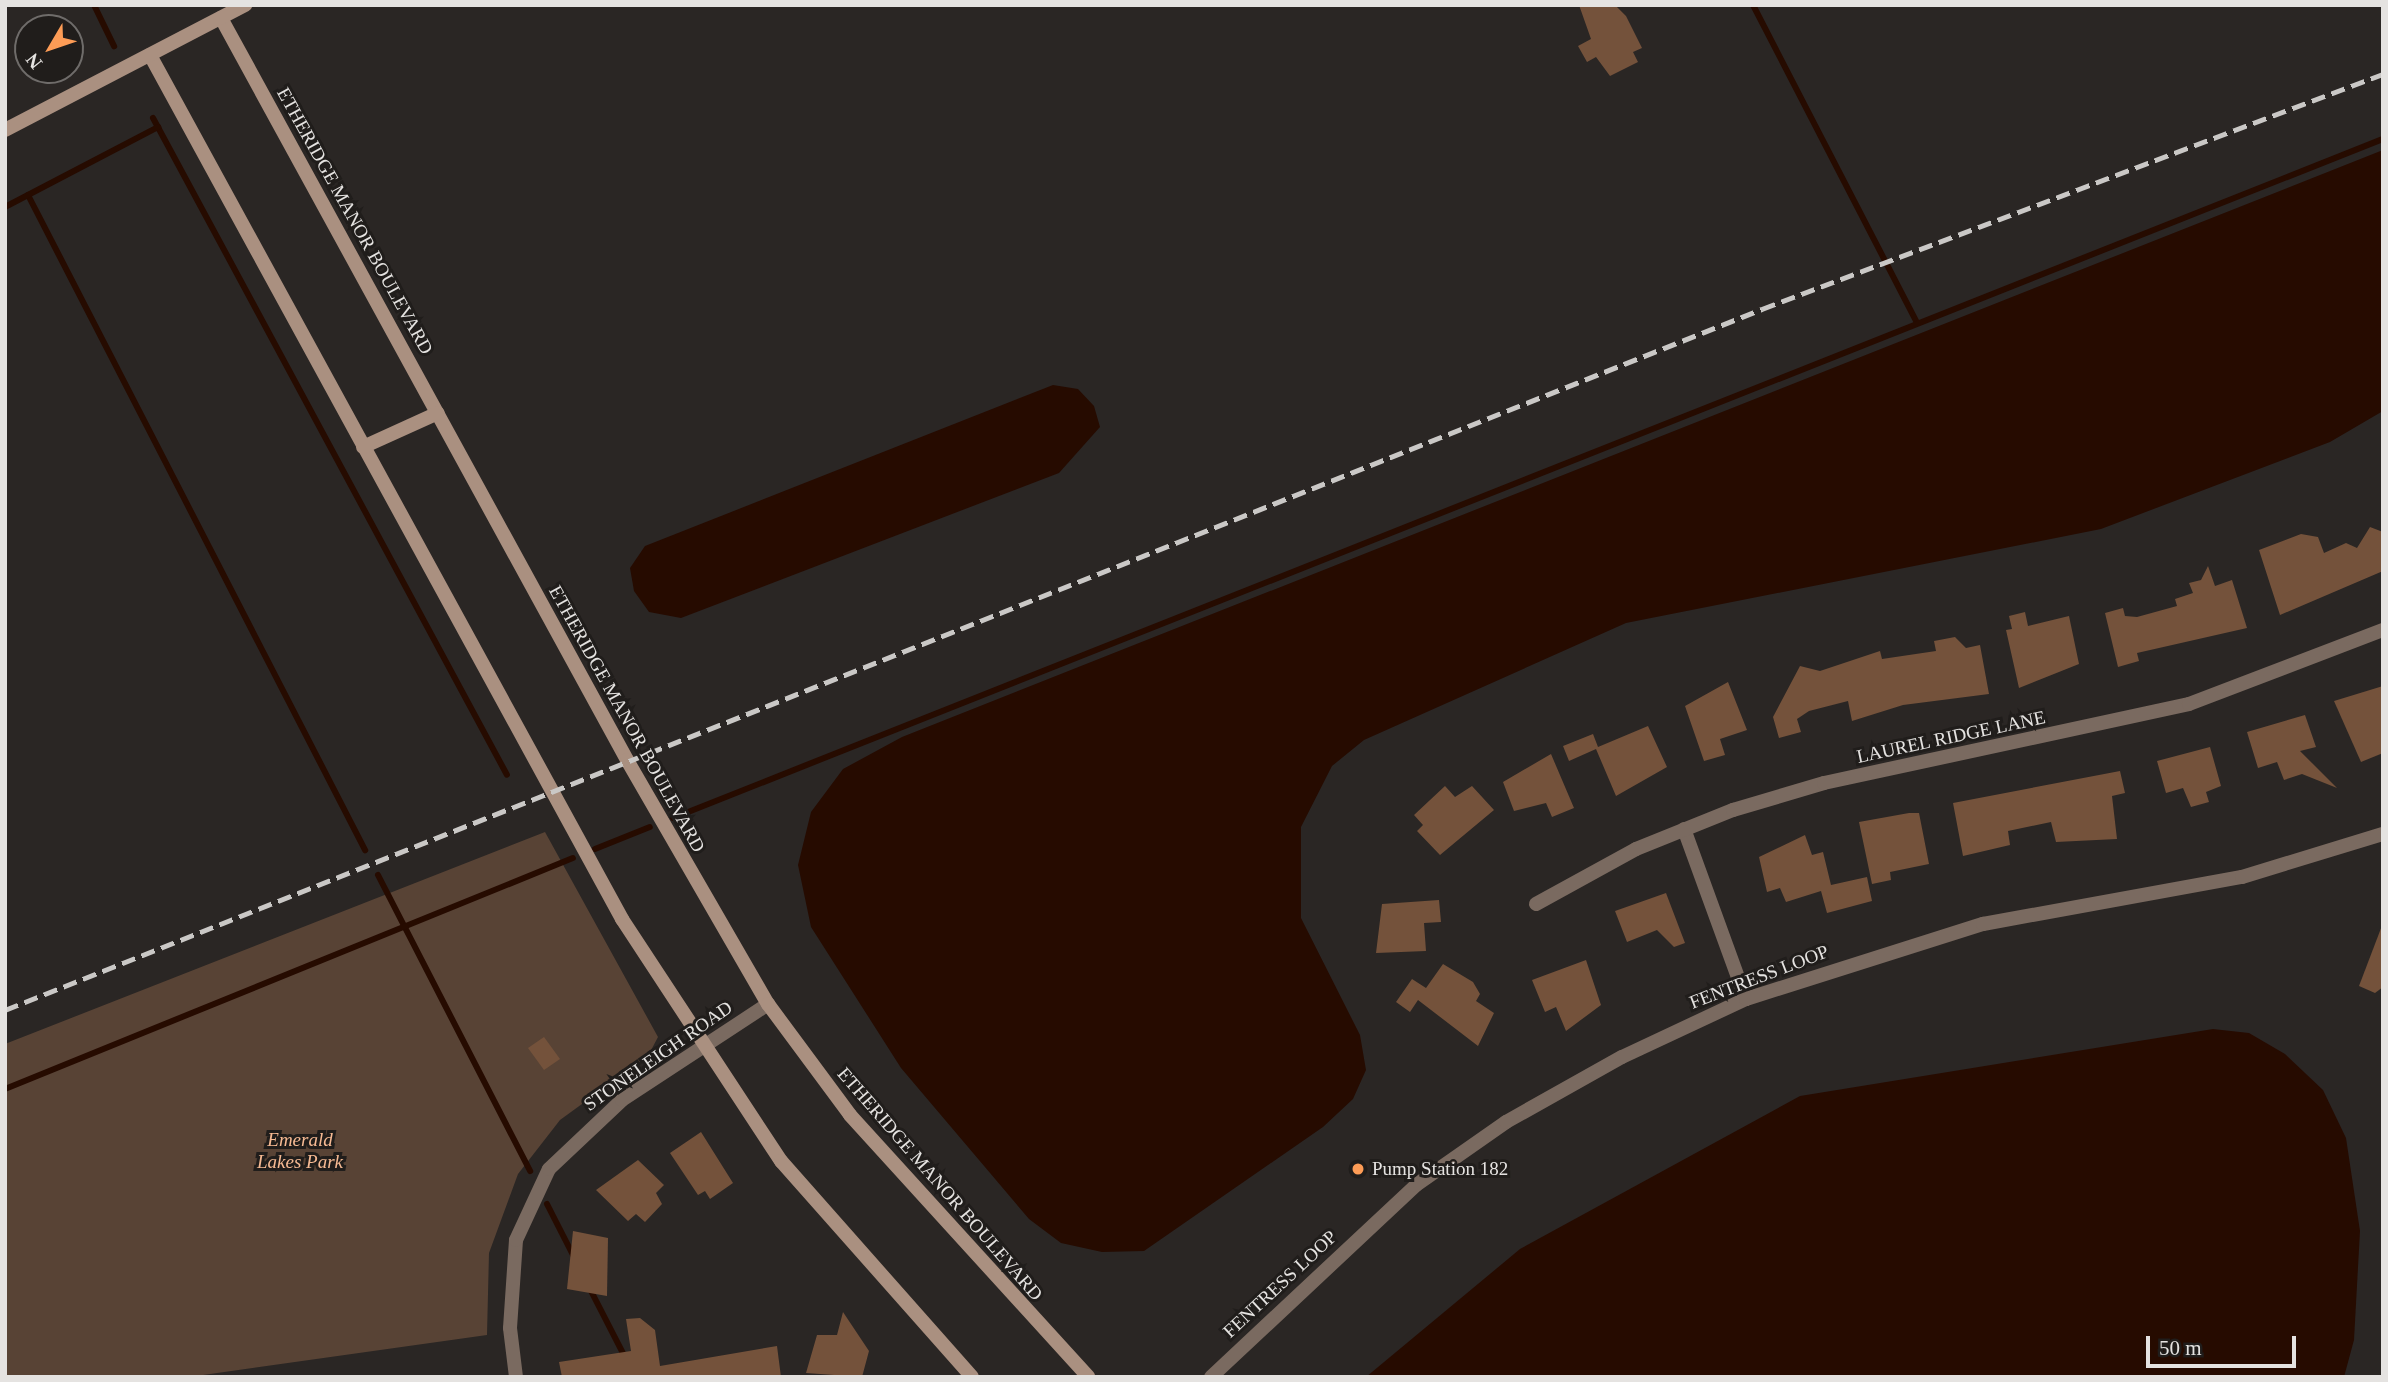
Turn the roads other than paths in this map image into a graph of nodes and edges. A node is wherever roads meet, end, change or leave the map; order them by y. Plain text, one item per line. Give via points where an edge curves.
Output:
1 (245, 5) edge
2 (221, 18) junction
3 (150, 55) junction
4 (5, 130) edge
5 (438, 413) junction
6 (363, 447) junction
7 (2383, 630) edge
8 (1684, 829) junction
9 (2383, 834) edge
10 (1536, 904) dead end
11 (1746, 999) junction
12 (768, 1004) junction
13 (701, 1045) junction
14 (516, 1377) edge
15 (972, 1377) edge
16 (1088, 1377) edge
17 (1211, 1377) edge

1 - 2 main road
2 - 3 main road
2 - 5 main road, ETHERIDGE MANOR BOULEVARD
3 - 4 main road
3 - 6 main road
5 - 6 main road
5 - 12 main road, ETHERIDGE MANOR BOULEVARD via 707,905
6 - 13 main road via 547,792
7 - 8 street, LAUREL RIDGE LANE via 2189,704 1824,783
8 - 10 street, LAUREL RIDGE LANE
8 - 11 street
9 - 11 street, FENTRESS LOOP via 2242,877 1983,924
11 - 17 street, FENTRESS LOOP via 1518,1115 1416,1185
12 - 13 street, STONELEIGH ROAD
12 - 16 main road, ETHERIDGE MANOR BOULEVARD via 850,1115
13 - 14 street, STONELEIGH ROAD via 579,1136 529,1205 510,1279
13 - 15 main road via 839,1233

